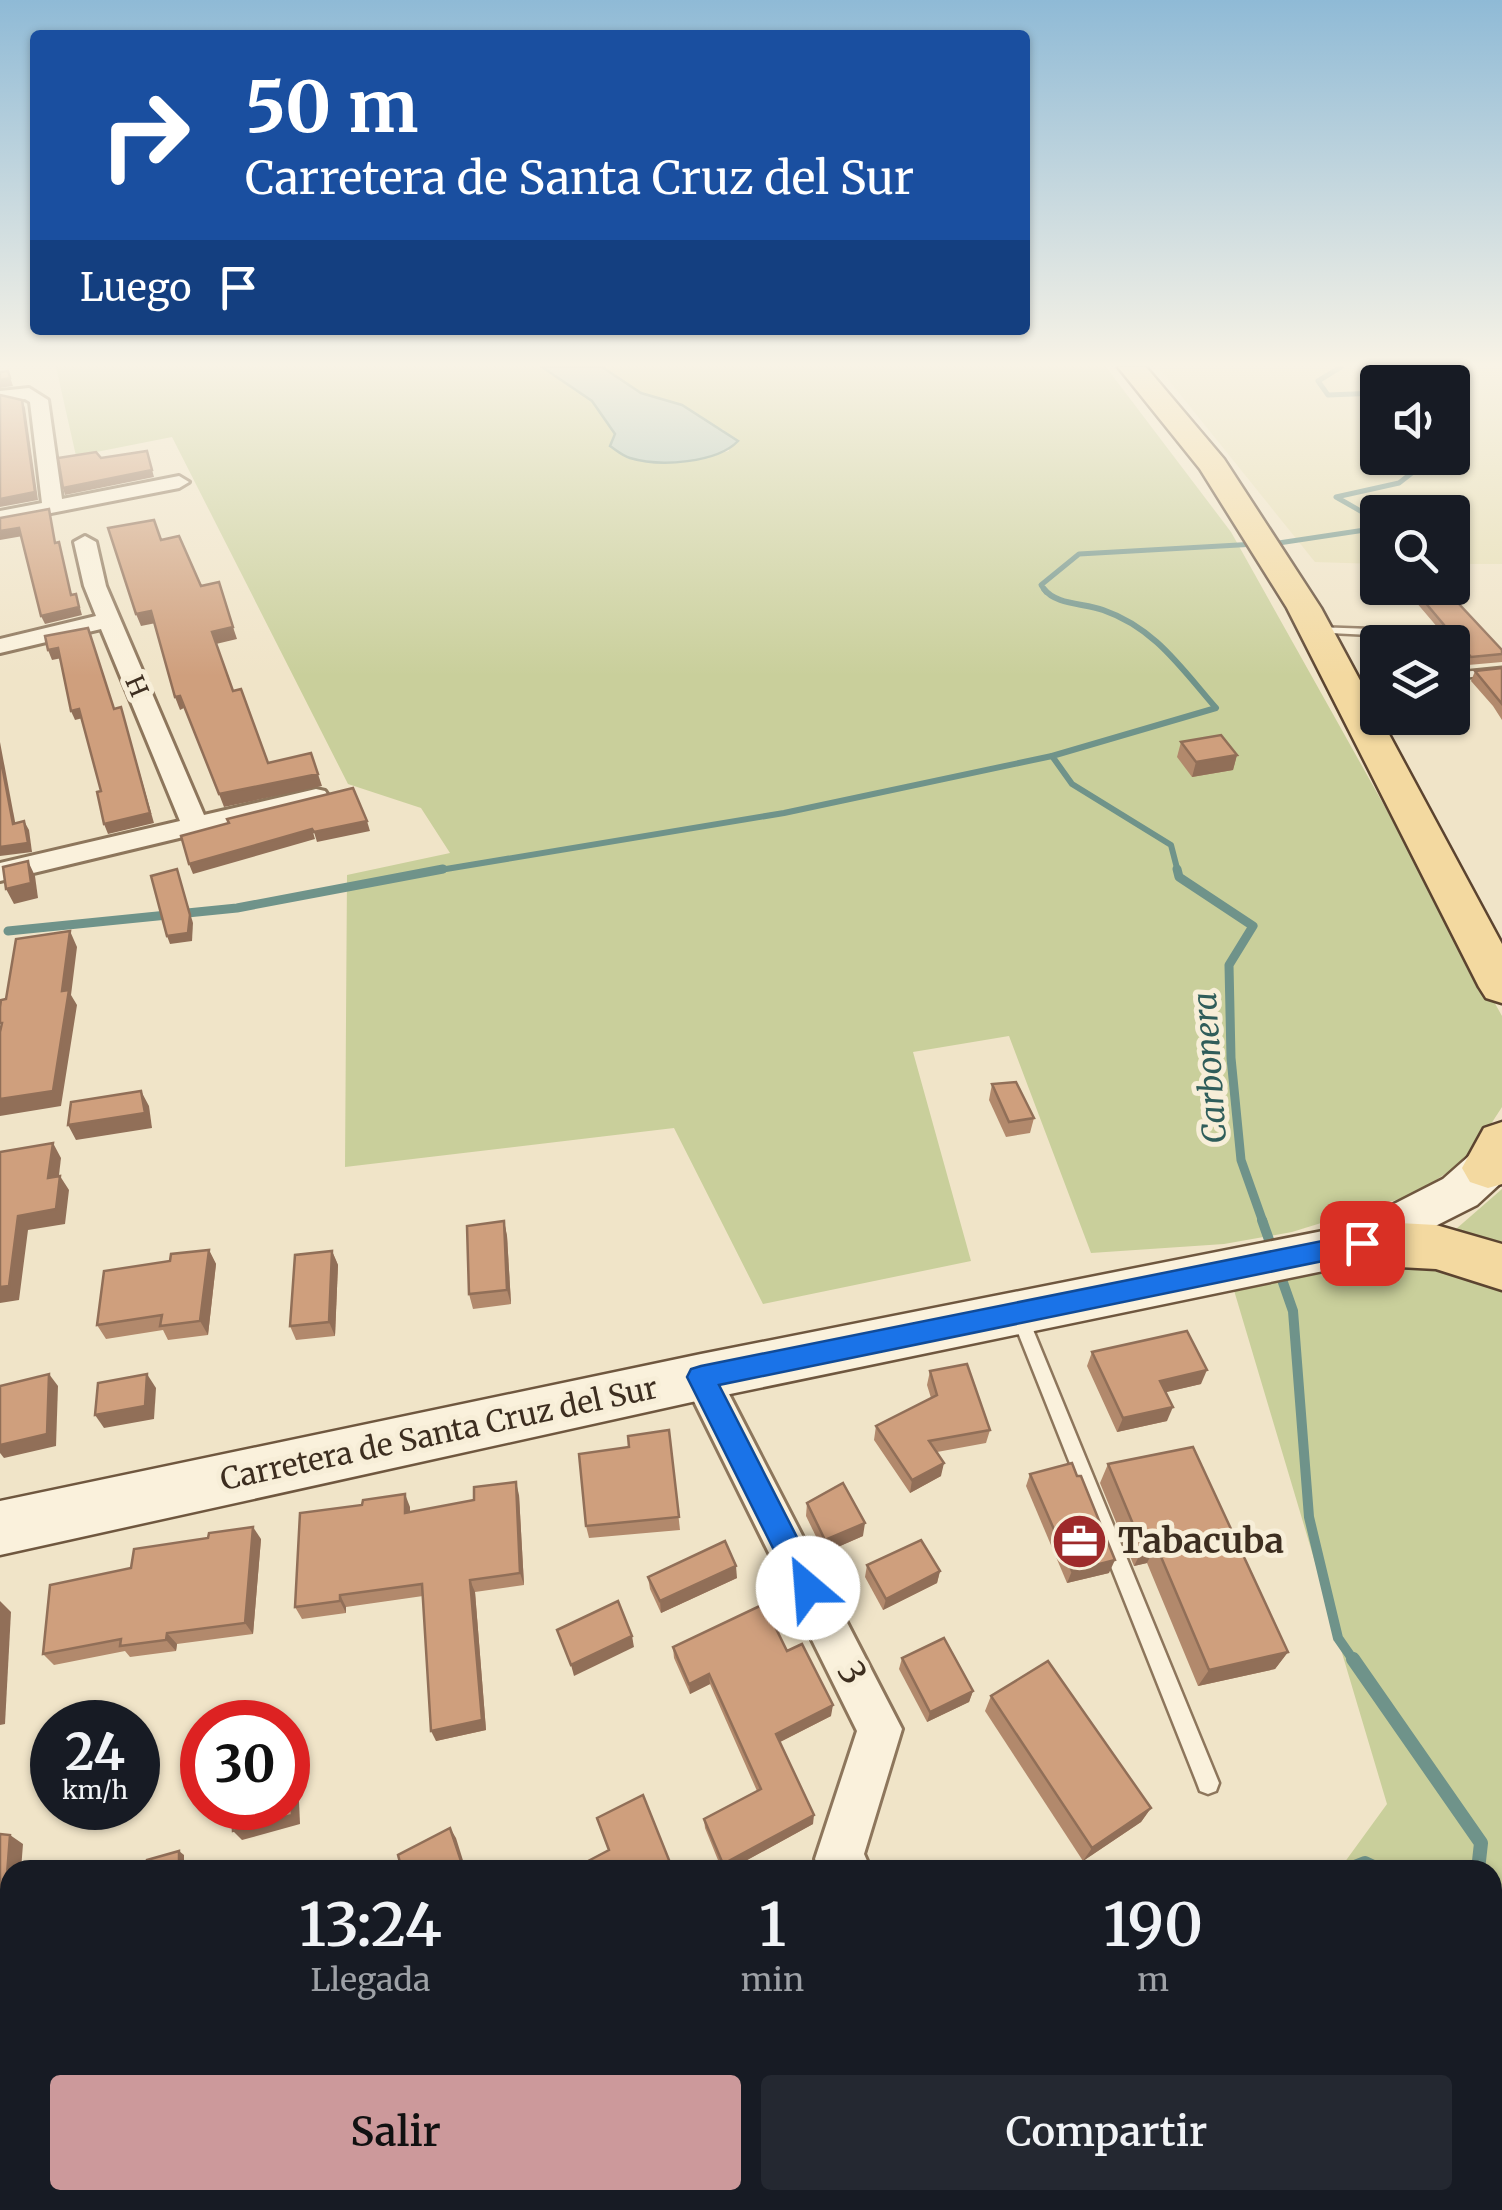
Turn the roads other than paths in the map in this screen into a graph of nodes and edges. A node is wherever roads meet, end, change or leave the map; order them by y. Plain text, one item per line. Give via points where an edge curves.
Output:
1 (48, 470) edge
2 (1215, 470) edge
3 (179, 482) dead end
4 (53, 506) junction
5 (0, 517) edge
6 (85, 542) dead end
7 (109, 620) junction
8 (1315, 630) junction
9 (1360, 632) edge
10 (0, 646) edge
11 (1502, 672) edge
12 (1470, 675) edge
13 (316, 797) edge
14 (196, 827) junction
15 (0, 872) edge
16 (1493, 959) edge
17 (1498, 1160) edge
18 (1362, 1243) junction
19 (1502, 1267) edge
20 (1019, 1315) junction
21 (701, 1377) junction
22 (0, 1528) edge
23 (1208, 1783) dead end
24 (838, 1860) edge

1 - 4 street
2 - 8 main road
3 - 4 street
4 - 5 street
6 - 7 street, H
7 - 10 street
7 - 14 street, H
8 - 9 lane
8 - 16 main road
11 - 12 lane
13 - 14 street
14 - 15 street
17 - 18 main road, Carretera de Santa Cruz del Sur via 1460,1192
18 - 19 main road via 1436,1247
18 - 20 main road, Carretera de Santa Cruz del Sur
20 - 21 main road, Carretera de Santa Cruz del Sur
20 - 23 lane
21 - 22 main road, Carretera de Santa Cruz del Sur
21 - 24 street, 3 via 880,1729

